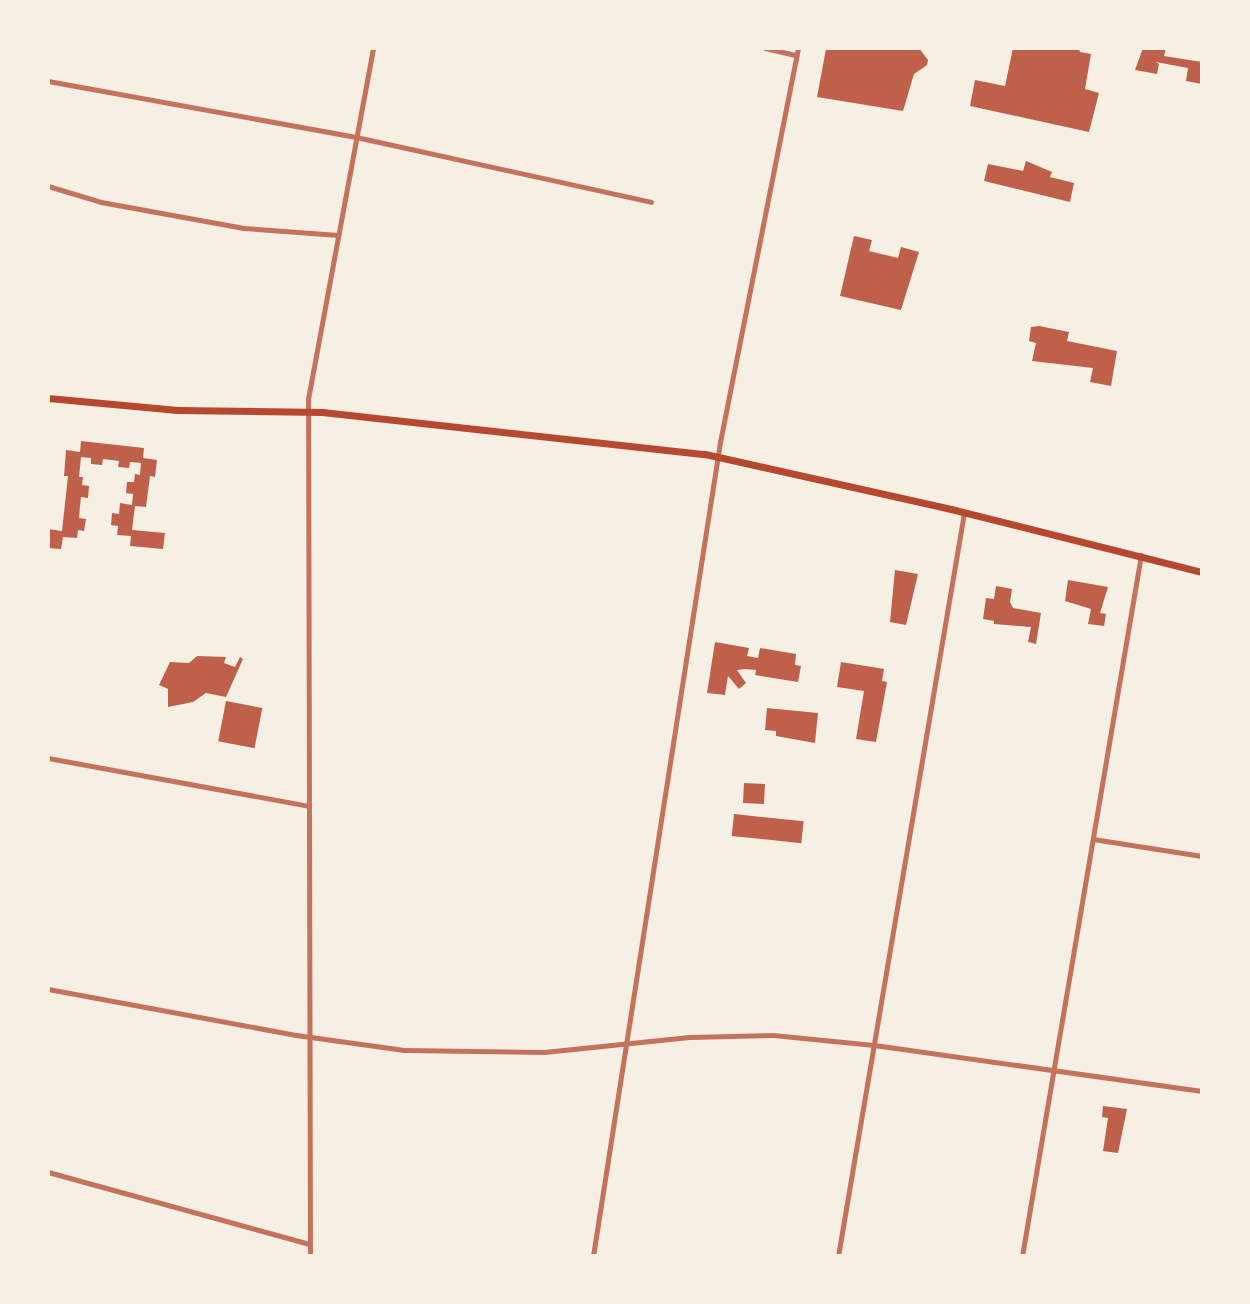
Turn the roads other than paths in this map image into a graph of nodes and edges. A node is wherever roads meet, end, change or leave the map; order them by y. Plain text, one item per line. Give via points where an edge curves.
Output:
1 (373, 48) edge
2 (765, 48) edge
3 (797, 51) edge
4 (48, 81) edge
5 (356, 137) junction
6 (48, 186) edge
7 (651, 202) dead end
8 (338, 235) junction
9 (48, 398) edge
10 (308, 412) junction
11 (718, 457) junction
12 (964, 513) junction
13 (1141, 555) junction
14 (1202, 572) edge
15 (48, 758) edge
16 (309, 806) junction
17 (1093, 839) junction
18 (1202, 856) edge
19 (48, 989) edge
20 (309, 1037) junction
21 (626, 1044) junction
22 (874, 1045) junction
23 (1054, 1070) junction
24 (1202, 1091) edge
25 (48, 1172) edge
26 (310, 1244) junction
27 (310, 1256) edge
28 (593, 1256) edge
29 (838, 1256) edge
30 (1022, 1256) edge

1 - 5 street
2 - 3 street
3 - 11 street
4 - 5 street
5 - 7 street
5 - 8 street
6 - 8 street via 101,202 244,228
8 - 10 street
9 - 10 main road via 177,410
10 - 11 main road
10 - 16 street
11 - 12 main road
11 - 21 street
12 - 13 main road
12 - 22 street
13 - 14 main road
13 - 17 street
15 - 16 street
16 - 20 street
17 - 18 street
17 - 23 street
19 - 20 street
20 - 21 street via 468,1054
20 - 26 street
21 - 22 street via 743,1035
21 - 28 street
22 - 23 street
22 - 29 street
23 - 24 street
23 - 30 street
25 - 26 street
26 - 27 street

